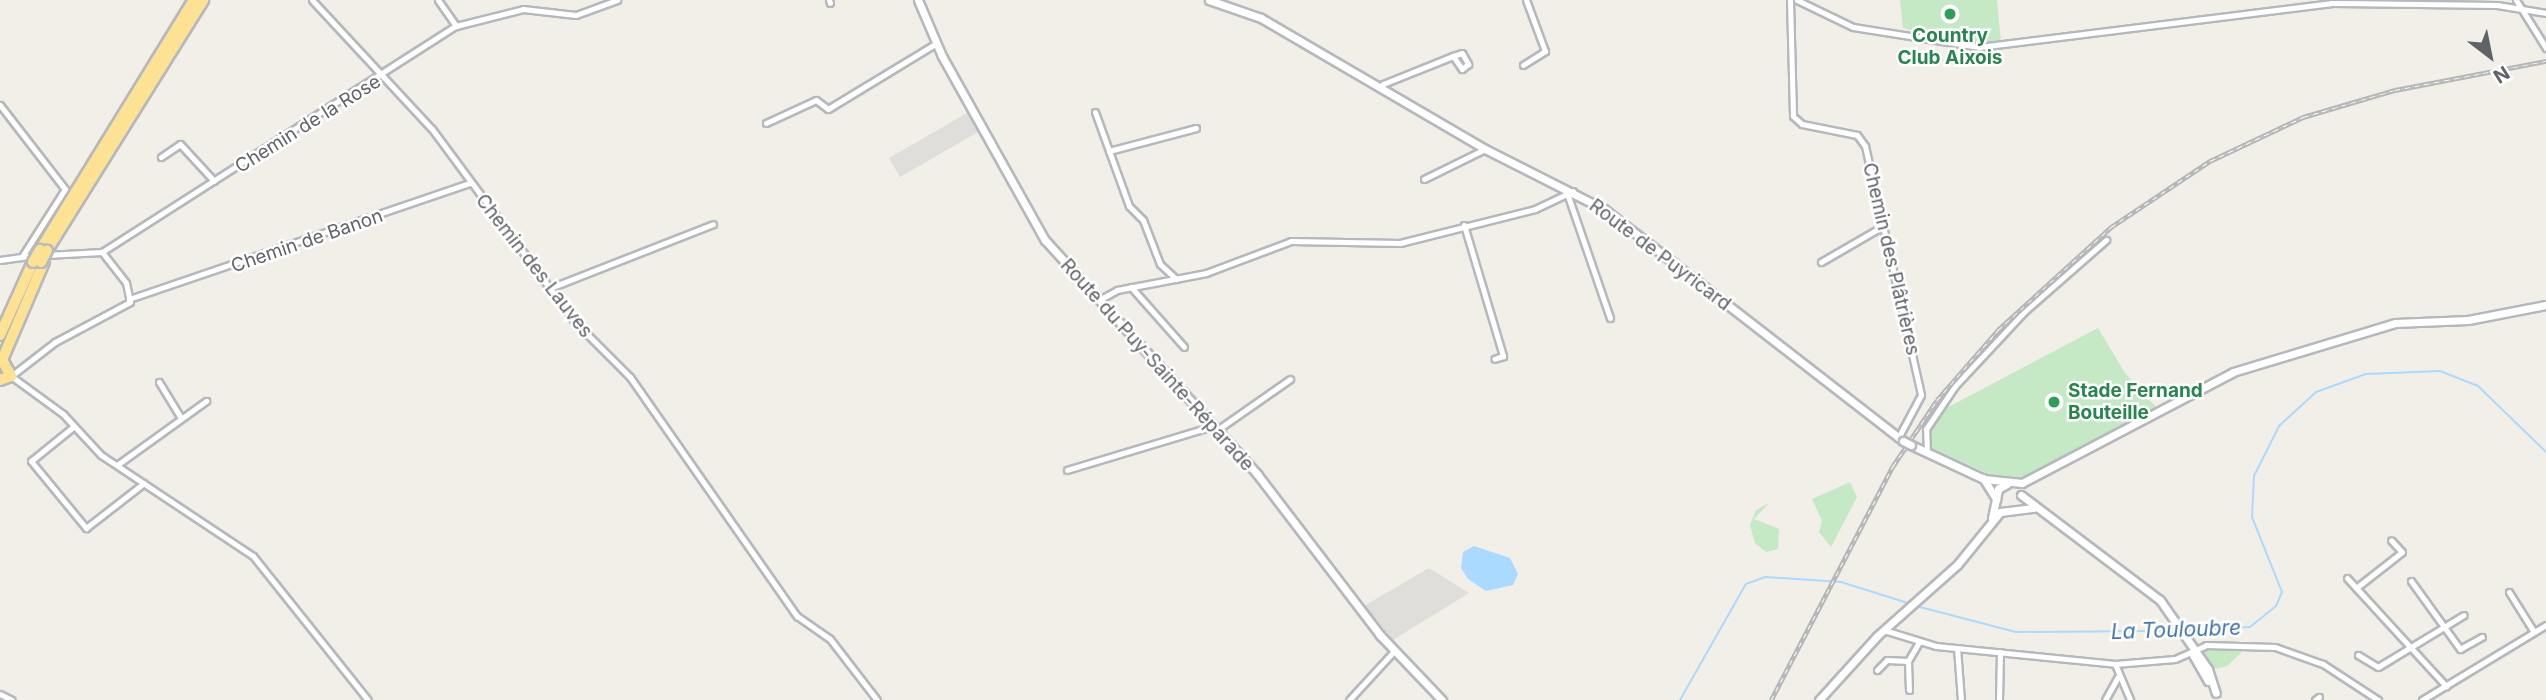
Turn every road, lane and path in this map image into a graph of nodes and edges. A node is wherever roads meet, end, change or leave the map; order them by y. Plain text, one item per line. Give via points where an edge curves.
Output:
1 (194, 0) edge
2 (203, 0) edge
3 (312, 0) edge
4 (438, 0) edge
5 (617, 0) edge
6 (918, 0) edge
7 (1209, 0) edge
8 (1526, 0) edge
9 (1790, 0) edge
10 (1797, 0) edge
11 (2517, 3) edge
12 (2546, 13) edge
13 (456, 26) junction
14 (935, 44) junction
15 (2546, 48) edge
16 (1453, 56) dead end
17 (1523, 65) dead end
18 (385, 77) junction
19 (1382, 85) junction
20 (0, 105) edge
21 (1095, 112) dead end
22 (766, 123) dead end
23 (1196, 128) dead end
24 (1485, 149) junction
25 (1109, 151) junction
26 (161, 157) dead end
27 (1424, 179) dead end
28 (214, 181) junction
29 (470, 183) junction
30 (1570, 194) junction
31 (713, 224) dead end
32 (1464, 225) junction
33 (1883, 226) junction
34 (2106, 240) dead end
35 (45, 250) junction
36 (102, 252) junction
37 (23, 255) junction
38 (0, 260) edge
39 (39, 262) junction
40 (1821, 262) dead end
41 (24, 279) junction
42 (1176, 279) junction
43 (1131, 287) junction
44 (550, 288) junction
45 (130, 296) junction
46 (1099, 301) junction
47 (2546, 305) edge
48 (1610, 318) dead end
49 (0, 325) edge
50 (0, 335) edge
51 (1184, 347) dead end
52 (0, 353) edge
53 (1494, 359) dead end
54 (11, 376) junction
55 (1290, 379) dead end
56 (0, 380) edge
57 (159, 382) dead end
58 (206, 401) dead end
59 (181, 418) junction
60 (73, 427) junction
61 (1215, 428) junction
62 (1900, 439) junction
63 (1927, 453) junction
64 (117, 465) junction
65 (1066, 470) dead end
66 (1983, 479) junction
67 (2032, 480) junction
68 (144, 483) junction
69 (2010, 484) junction
70 (2021, 494) junction
71 (1996, 498) junction
72 (2016, 507) junction
73 (2034, 508) junction
74 (2007, 509) junction
75 (1986, 528) junction
76 (2391, 540) dead end
77 (2347, 578) dead end
78 (2411, 581) dead end
79 (2356, 588) junction
80 (2509, 592) dead end
81 (2464, 615) dead end
82 (2546, 625) edge
83 (2445, 628) junction
84 (1884, 630) junction
85 (2534, 632) junction
86 (2482, 637) dead end
87 (1919, 642) junction
88 (1957, 648) junction
89 (1395, 650) junction
90 (2407, 651) junction
91 (2000, 652) junction
92 (2193, 652) junction
93 (2358, 655) dead end
94 (1908, 661) junction
95 (2115, 664) junction
96 (1877, 670) dead end
97 (2118, 672) junction
98 (2446, 686) junction
99 (1909, 690) dead end
100 (0, 694) edge
101 (2218, 697) edge
102 (12, 700) edge
103 (368, 700) edge
104 (877, 700) edge
105 (1349, 700) edge
106 (1441, 700) edge
107 (1819, 700) edge
108 (1961, 700) edge
109 (1999, 700) edge
110 (2105, 700) edge
111 (2130, 700) edge
112 (2378, 700) edge
113 (2422, 700) edge

1 - 35 highway
2 - 35 highway
3 - 18 street, Chemin des Lauves
4 - 13 street
5 - 13 street, Chemin de la Rose via 576,15 523,9
6 - 14 main road, Route du Puy-Sainte-Réparade
7 - 19 main road, Route de Puyricard via 1261,18
8 - 17 street via 1545,51
9 - 33 street, Chemin des Plâtrières via 1793,116 1862,140
10 - 11 street via 1853,27 1979,47 2332,3
11 - 12 street
11 - 15 street
13 - 18 street, Chemin de la Rose
14 - 22 street via 828,109 816,100
14 - 46 main road, Route du Puy-Sainte-Réparade via 1023,208
16 - 19 street
18 - 28 street, Chemin de la Rose
18 - 29 street, Chemin des Lauves
19 - 24 main road, Route de Puyricard
20 - 37 street via 65,189
21 - 25 street
23 - 25 street
24 - 27 street
24 - 30 main road, Route de Puyricard
25 - 42 street via 1129,206 1143,220 1160,264
26 - 28 street via 180,144
28 - 36 street, Chemin de la Rose
29 - 44 street, Chemin des Lauves
29 - 45 street, Chemin de Banon via 143,296
30 - 32 street
30 - 48 street
30 - 62 main road, Route de Puyricard
31 - 44 street
32 - 42 street via 1387,245 1304,239
32 - 53 street via 1503,356
33 - 40 street
33 - 62 street, Chemin des Plâtrières via 1921,395
34 - 63 street via 2025,311 1955,386 1926,429
35 - 39 highway, bridge
36 - 37 street
36 - 45 street
37 - 38 street
39 - 41 highway
39 - 52 highway
39 - 54 highway via 3,355 3,368
41 - 49 highway
41 - 50 highway
42 - 43 street
43 - 46 street
43 - 51 street
44 - 104 street, Chemin des Lauves via 630,377 797,616 830,639
45 - 54 street via 116,312 55,342
46 - 61 main road, Route du Puy-Sainte-Réparade
47 - 67 main road via 2469,320 2395,323 2233,372
54 - 56 highway
54 - 60 street
55 - 61 street
57 - 59 street
58 - 59 street
59 - 64 street
60 - 64 street
60 - 68 street via 31,461 86,528
61 - 65 street
61 - 89 main road, Route du Puy-Sainte-Réparade
62 - 63 main road, Route de Puyricard, bridge
63 - 66 main road, Route de Puyricard
64 - 68 street
66 - 69 main road, Route de Puyricard
66 - 71 main road, Route de Puyricard
67 - 69 main road
67 - 70 main road
68 - 103 street via 223,534 279,582
69 - 70 main road
69 - 71 main road
70 - 72 main road
70 - 73 main road
71 - 74 main road, Route de Puyricard
71 - 75 main road
72 - 73 main road
72 - 74 main road
73 - 92 main road via 2160,600
74 - 75 main road
75 - 84 main road
76 - 79 street via 2402,552
77 - 79 street
78 - 83 street
79 - 90 street
80 - 85 street
81 - 83 street
82 - 85 street
83 - 86 street via 2460,649
83 - 90 street
84 - 87 street
84 - 107 main road
85 - 98 street
87 - 88 street
87 - 94 street
88 - 91 street
88 - 108 street
89 - 105 street
89 - 106 main road, Route du Puy-Sainte-Réparade
90 - 93 street via 2375,668
90 - 98 street
91 - 95 street
91 - 109 street
92 - 95 street
92 - 101 main road
92 - 112 street via 2221,645 2293,651
94 - 96 street via 1887,660
94 - 99 street
95 - 97 street
97 - 110 street via 2118,684
97 - 111 street
98 - 113 street
100 - 102 street

